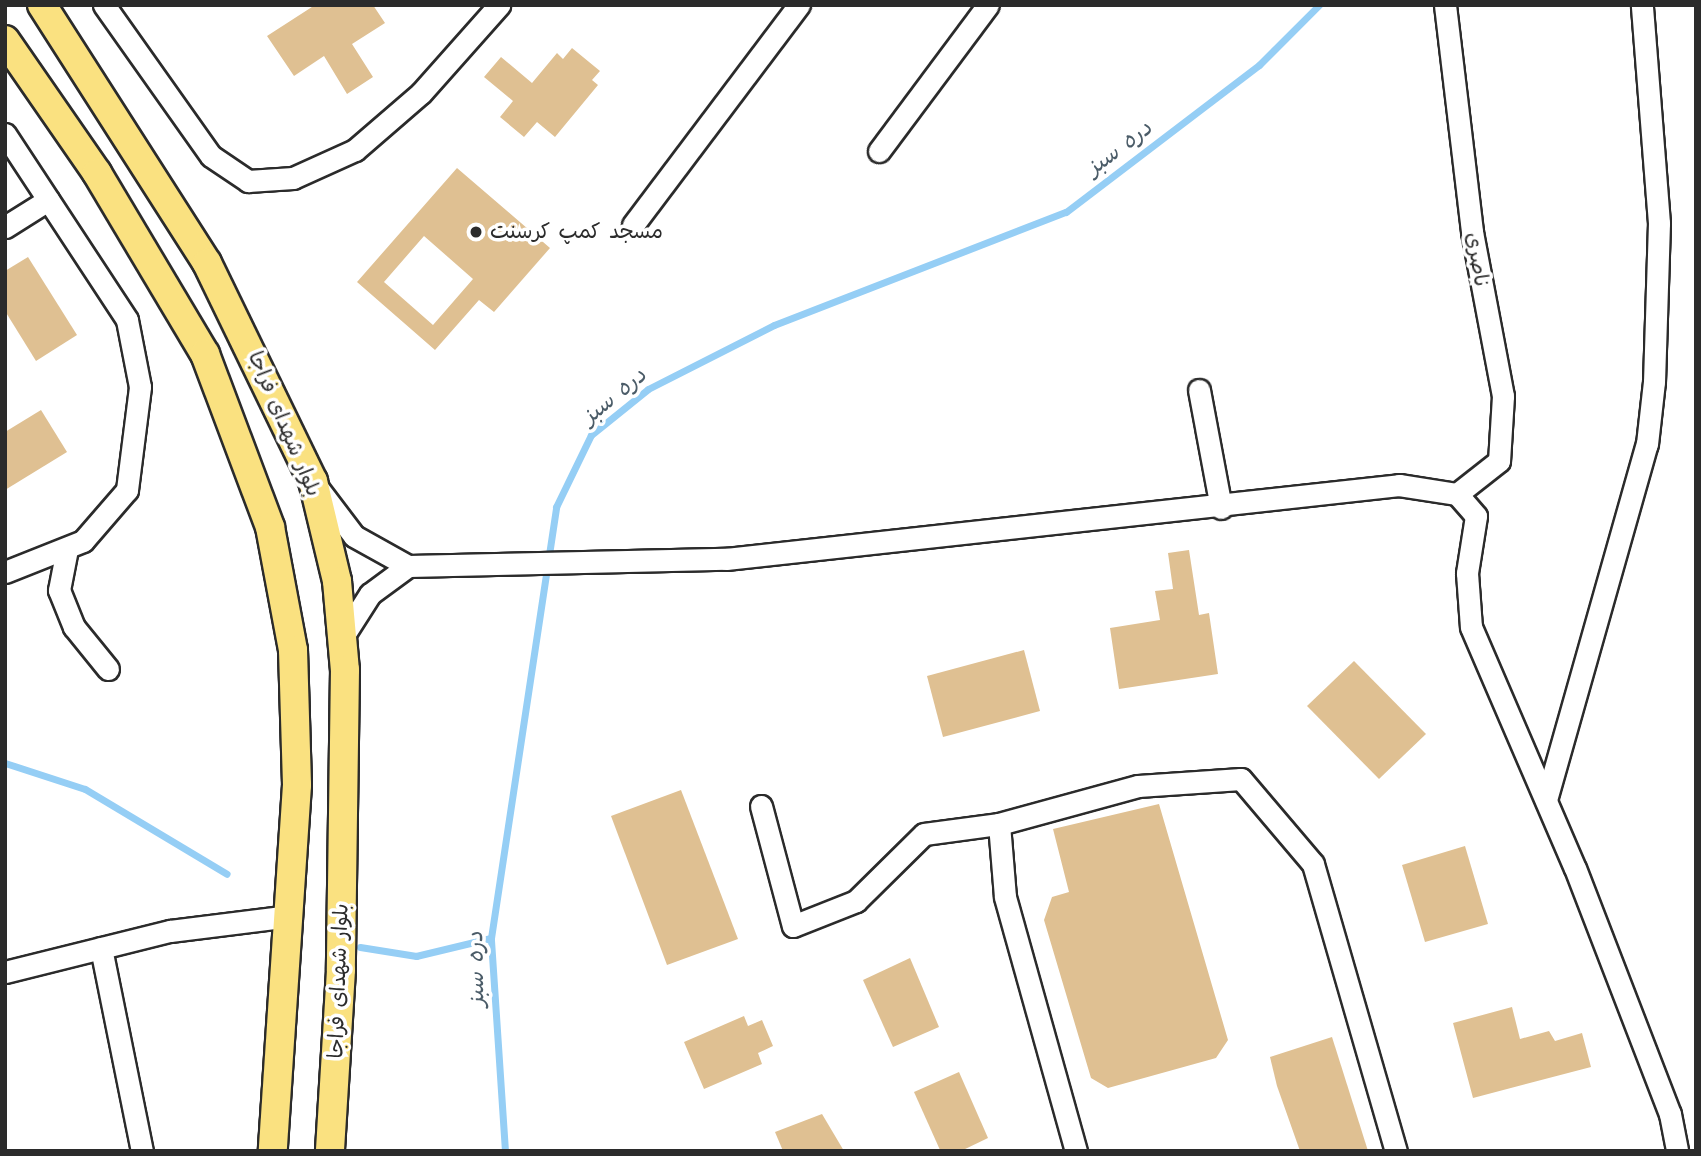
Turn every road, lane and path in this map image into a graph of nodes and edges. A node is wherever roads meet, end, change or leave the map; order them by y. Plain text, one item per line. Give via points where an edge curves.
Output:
1 (42, 5) edge
2 (104, 5) edge
3 (499, 5) edge
4 (799, 5) edge
5 (988, 5) edge
6 (1445, 5) edge
7 (1642, 5) edge
8 (5, 40) edge
9 (5, 134) edge
10 (879, 151) dead end
11 (48, 200) junction
12 (633, 225) dead end
13 (5, 227) edge
14 (1199, 390) dead end
15 (313, 481) junction
16 (1457, 494) junction
17 (1221, 508) junction
18 (67, 548) junction
19 (408, 566) junction
20 (5, 572) edge
21 (342, 638) junction
22 (108, 669) dead end
23 (1546, 800) junction
24 (761, 806) dead end
25 (999, 824) junction
26 (290, 916) junction
27 (101, 948) junction
28 (5, 972) edge
29 (142, 1151) edge
30 (273, 1151) edge
31 (330, 1151) edge
32 (1076, 1151) edge
33 (1396, 1151) edge
34 (1677, 1151) edge

1 - 15 main road, بلوار شهدای فراجا via 207,264
2 - 3 street via 211,156 248,181 293,178 355,150 421,93
4 - 12 street
5 - 10 street
6 - 16 street, ناصری via 1472,232 1503,396 1499,461
7 - 23 street via 1658,223 1653,394 1647,444
8 - 26 main road, بلوار شهدای فراجا via 97,173 205,354 241,435 270,527 293,650 297,785
9 - 11 street
11 - 13 street
11 - 18 street via 127,320 140,387 127,490 83,541
14 - 17 street
15 - 19 street via 354,536
15 - 21 main road, بلوار شهدای فراجا via 337,581
16 - 17 street via 1399,485
16 - 23 street via 1476,516 1466,573 1471,627
17 - 19 street via 726,559
18 - 20 street
18 - 22 street via 59,590 74,627
19 - 21 street via 370,594
21 - 31 main road, بلوار شهدای فراجا via 341,956
23 - 34 street via 1670,1114
24 - 25 street via 793,926 856,901 924,834
25 - 32 street via 1005,897
25 - 33 street via 1138,786 1241,779 1313,864
26 - 27 street via 170,931
26 - 30 main road, بلوار شهدای فراجا
27 - 28 street
27 - 29 street

